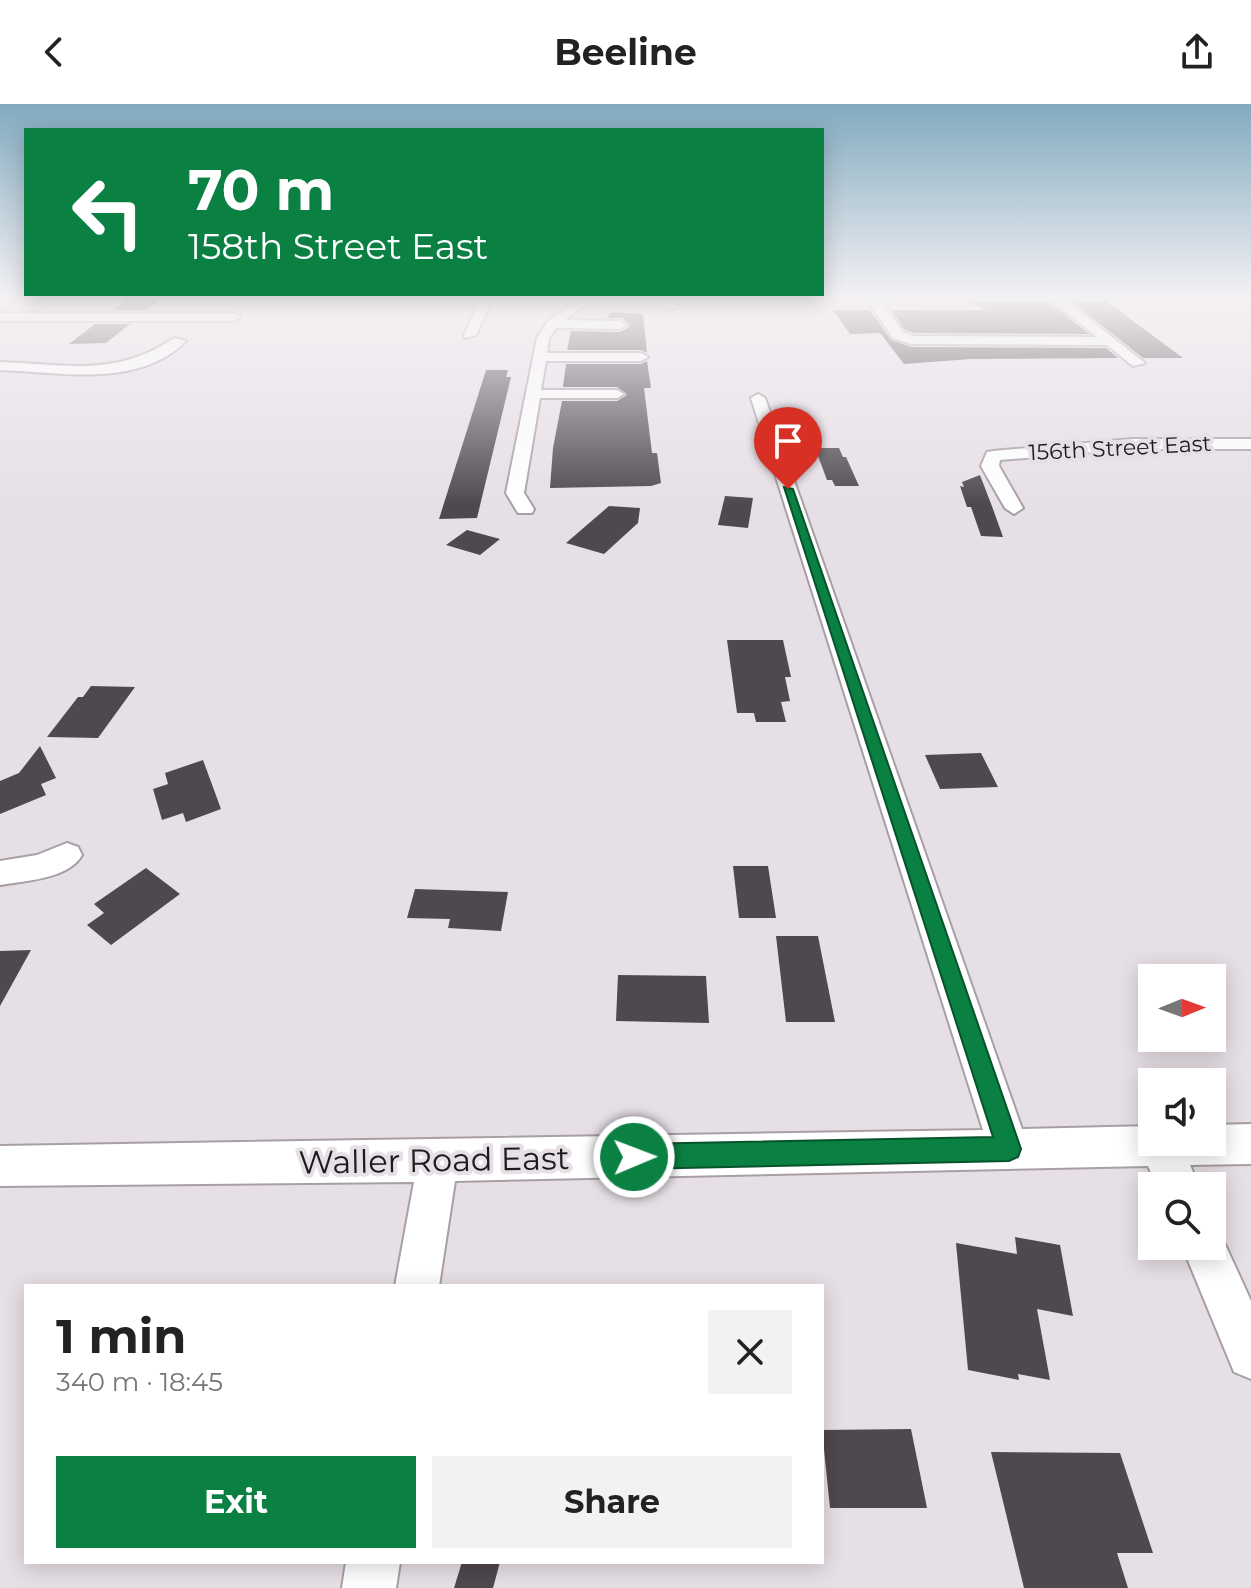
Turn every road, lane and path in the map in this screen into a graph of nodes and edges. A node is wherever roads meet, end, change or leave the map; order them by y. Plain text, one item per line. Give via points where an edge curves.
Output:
1 (12, 366) edge
2 (117, 366) edge
3 (538, 366) edge
4 (533, 394) junction
5 (617, 394) dead end
6 (758, 398) dead end
7 (1251, 444) edge
8 (1014, 508) dead end
9 (525, 509) dead end
10 (67, 855) dead end
11 (0, 873) edge
12 (1251, 1144) edge
13 (1226, 1145) edge
14 (1138, 1146) edge
15 (1009, 1149) junction
16 (438, 1161) junction
17 (0, 1166) edge
18 (1210, 1260) edge
19 (417, 1284) edge
20 (1251, 1355) edge
21 (373, 1564) edge
22 (369, 1588) edge

1 - 2 street
3 - 4 street
4 - 5 street
4 - 9 street via 515,493
6 - 15 street
7 - 8 street, 156th Street East via 1132,444 1009,453 991,459 990,466
10 - 11 street
12 - 13 street, Waller Road East
14 - 15 street, Waller Road East
15 - 16 street, Waller Road East
16 - 17 street, Waller Road East
16 - 19 street
18 - 20 street
21 - 22 street

